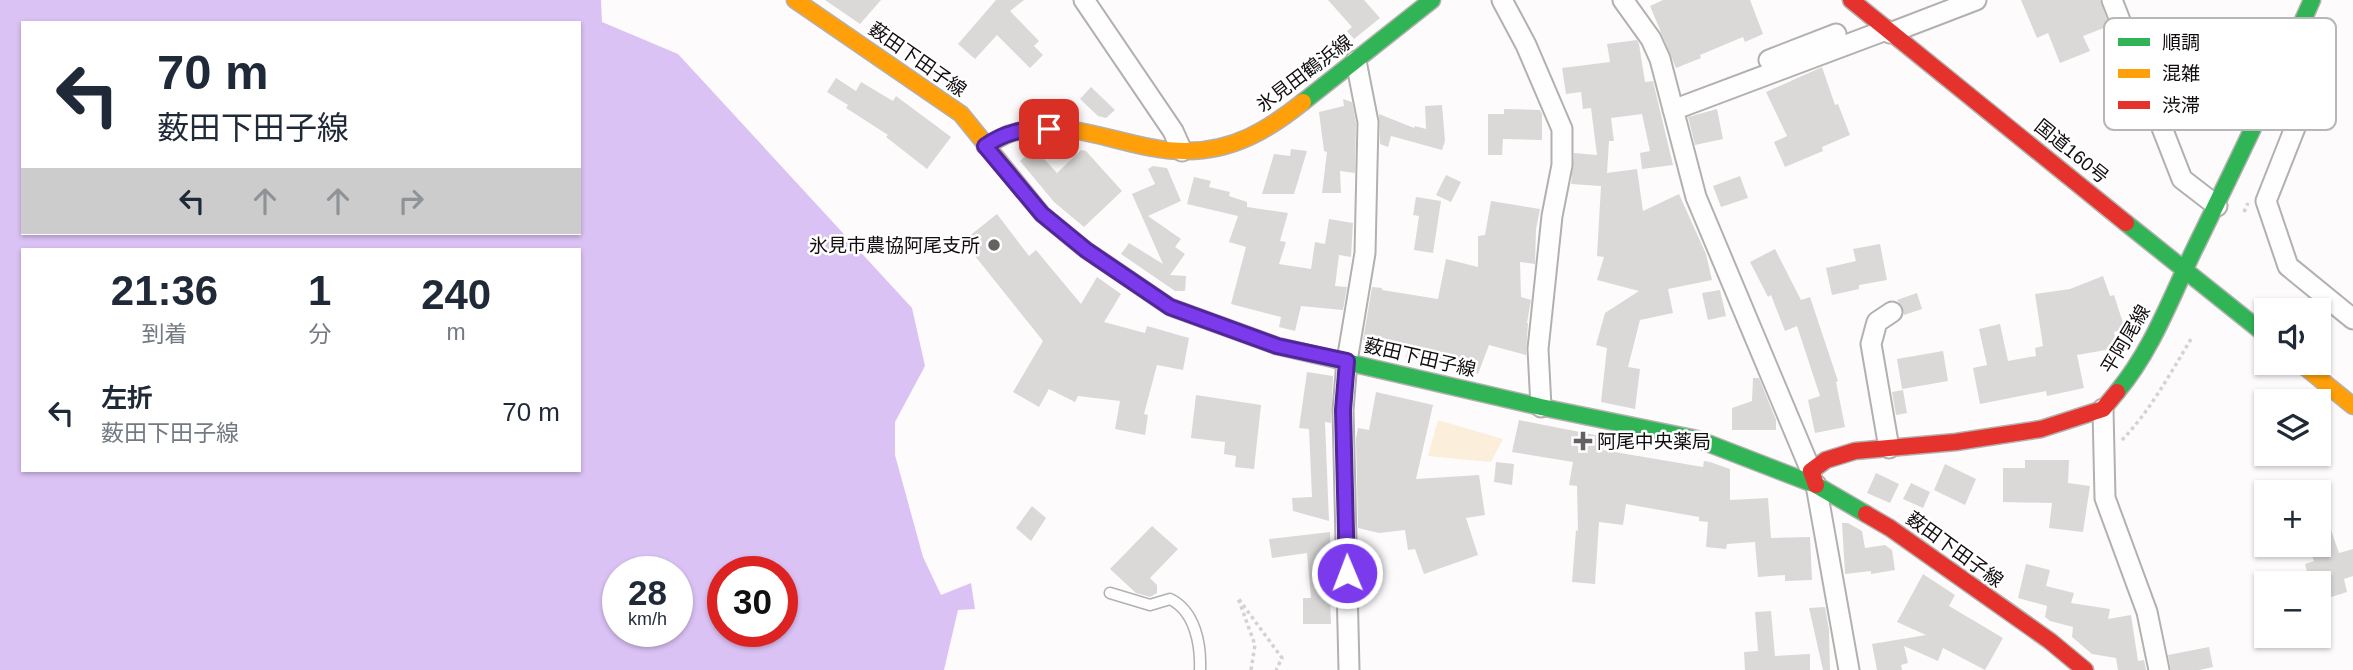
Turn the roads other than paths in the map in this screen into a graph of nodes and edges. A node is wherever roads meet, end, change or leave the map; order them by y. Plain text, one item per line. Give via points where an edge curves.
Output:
1 (795, 0) edge
2 (1084, 0) edge
3 (1432, 0) edge
4 (1502, 0) edge
5 (1623, 0) edge
6 (1852, 0) edge
7 (1976, 0) edge
8 (2112, 0) edge
9 (2312, 0) edge
10 (2119, 18) edge
11 (2304, 18) edge
12 (1888, 32) junction
13 (1836, 34) dead end
14 (1356, 61) junction
15 (1737, 86) junction
16 (1673, 110) junction
17 (2163, 130) edge
18 (2253, 130) edge
19 (2294, 130) edge
20 (985, 146) junction
21 (1182, 151) junction
22 (2217, 206) junction
23 (2185, 269) junction
24 (1892, 312) dead end
25 (2353, 319) edge
26 (2254, 325) edge
27 (1347, 361) junction
28 (2315, 375) edge
29 (2353, 406) edge
30 (1542, 408) junction
31 (2103, 409) junction
32 (1889, 448) junction
33 (1814, 478) junction
34 (1110, 593) dead end
35 (1200, 670) edge
36 (1349, 670) edge
37 (1849, 670) edge
38 (2085, 670) edge
39 (2159, 670) edge

1 - 20 main road, 薮田下田子線 via 961,114
2 - 21 street
3 - 14 main road, 氷見田鶴浜線
4 - 30 street via 1562,129 1562,164 1538,349
5 - 16 street via 1651,39
6 - 12 main road, 国道160号
7 - 12 street
8 - 10 street
9 - 11 main road, 平阿尾線
12 - 15 street
12 - 23 main road, 国道160号
13 - 15 street via 1740,71
14 - 21 main road, 氷見田鶴浜線 via 1273,125 1241,141
14 - 27 street via 1368,122 1364,253
15 - 16 street
16 - 33 street via 1696,197
17 - 22 street via 2182,179
18 - 22 main road, 平阿尾線
19 - 25 street via 2266,201 2288,266
20 - 21 main road, 氷見田鶴浜線 via 1000,135 1043,128
20 - 27 main road, 薮田下田子線 via 1042,214 1170,307 1277,346
22 - 23 main road, 平阿尾線
23 - 26 main road, 国道160号
23 - 31 main road, 平阿尾線 via 2132,374
24 - 32 street via 1877,322 1871,344
27 - 30 main road, 薮田下田子線
27 - 36 street via 1343,410
28 - 29 main road
30 - 33 main road, 薮田下田子線 via 1697,439
31 - 32 main road via 2041,429
31 - 39 street via 2105,498 2147,612
32 - 33 main road via 1826,460
33 - 37 street
33 - 38 main road, 薮田下田子線
34 - 35 lane via 1150,605 1170,599 1179,603 1194,624

